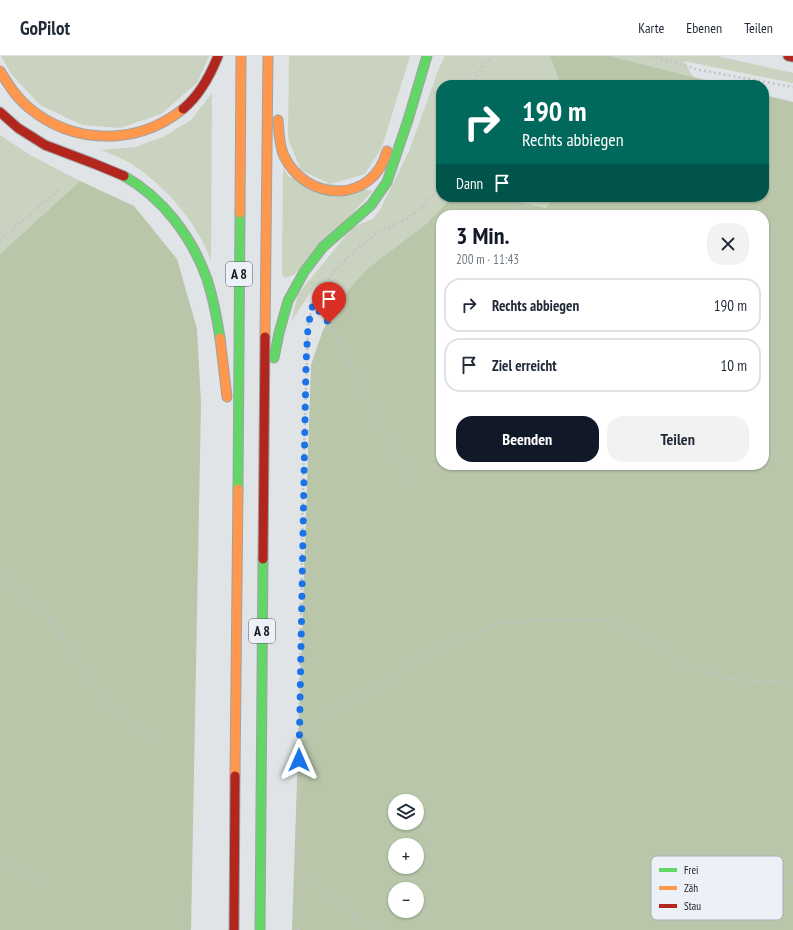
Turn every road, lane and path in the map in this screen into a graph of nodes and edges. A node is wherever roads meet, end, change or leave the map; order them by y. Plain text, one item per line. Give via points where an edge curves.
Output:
1 (218, 56) edge
2 (241, 56) edge
3 (270, 56) edge
4 (427, 56) edge
5 (430, 56) edge
6 (492, 56) edge
7 (651, 56) edge
8 (788, 56) edge
9 (793, 57) edge
10 (0, 70) edge
11 (422, 70) junction
12 (475, 80) edge
13 (755, 80) edge
14 (769, 83) edge
15 (793, 87) edge
16 (0, 112) edge
17 (389, 144) dead end
18 (59, 189) dead end
19 (436, 192) edge
20 (0, 241) edge
21 (313, 304) junction
22 (264, 406) junction
23 (414, 484) dead end
24 (238, 491) junction
25 (0, 574) edge
26 (793, 683) edge
27 (159, 740) dead end
28 (299, 745) junction
29 (0, 858) edge
30 (298, 870) junction
31 (783, 880) edge
32 (49, 882) dead end
33 (793, 883) edge
34 (234, 930) edge
35 (260, 930) edge
36 (298, 930) edge
37 (372, 930) edge

1 - 10 main road via 213,70 196,96 181,110 151,128 112,137 80,133 48,120 16,95
2 - 24 main road, A 8
3 - 17 main road via 280,143 286,160 299,177 317,188 336,192 350,190 376,173 384,161
3 - 22 main road, A 8
4 - 11 main road
5 - 11 main road
6 - 12 path via 483,65
7 - 13 path via 700,70
8 - 9 main road
11 - 22 main road via 387,182 371,205 323,247 304,272 288,301
14 - 15 path
16 - 24 main road via 29,136 52,149 93,163 142,188 175,221 190,243 207,280 218,327
18 - 20 path
19 - 21 path via 407,219 385,229 348,256
21 - 23 path via 336,333 358,383
21 - 28 path via 308,326 306,364
22 - 35 main road, A 8
24 - 34 main road, A 8
25 - 27 path via 50,618 92,683 117,713
26 - 28 path via 730,679 690,667 613,621 550,619 497,624 425,656 369,692 332,710
28 - 30 path
29 - 32 path
30 - 36 path
30 - 37 path
31 - 33 path

